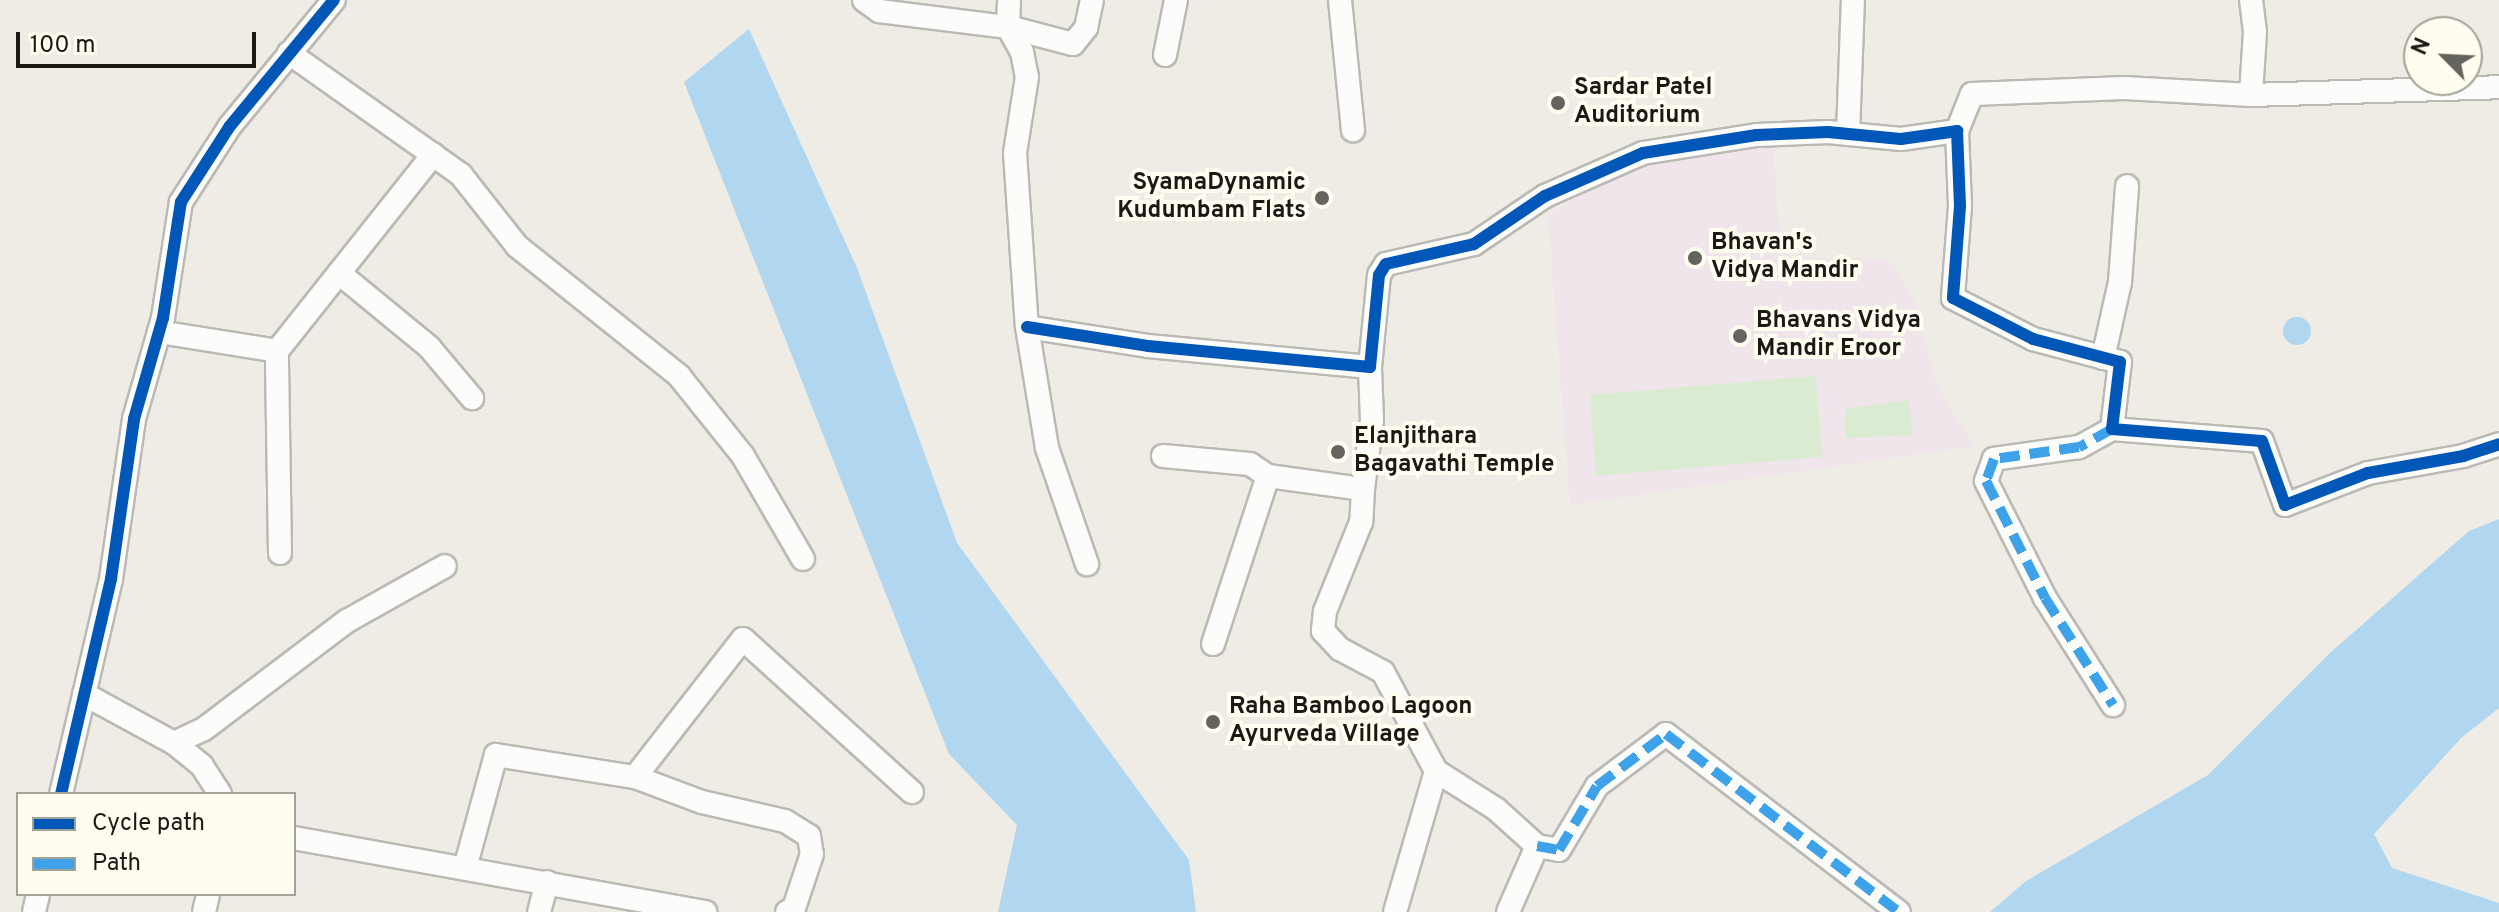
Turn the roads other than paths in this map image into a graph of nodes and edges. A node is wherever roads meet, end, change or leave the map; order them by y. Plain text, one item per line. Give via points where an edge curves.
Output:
1 (334, 0) edge
2 (864, 0) edge
3 (1009, 0) edge
4 (1092, 0) edge
5 (1176, 0) edge
6 (1340, 0) edge
7 (1853, 0) edge
8 (2251, 0) edge
9 (1008, 27) junction
10 (289, 53) junction
11 (1165, 55) dead end
12 (2499, 87) edge
13 (2251, 95) junction
14 (1353, 130) dead end
15 (1957, 131) junction
16 (1848, 134) junction
17 (433, 155) junction
18 (2127, 186) dead end
19 (339, 273) junction
20 (1027, 327) junction
21 (159, 332) junction
22 (277, 351) junction
23 (2103, 358) junction
24 (1370, 367) junction
25 (472, 398) dead end
26 (2112, 429) junction
27 (2499, 444) edge
28 (1163, 456) dead end
29 (1268, 476) junction
30 (1363, 489) junction
31 (280, 553) dead end
32 (803, 559) dead end
33 (1087, 564) dead end
34 (445, 566) dead end
35 (1213, 644) dead end
36 (84, 694) junction
37 (2113, 705) dead end
38 (174, 743) junction
39 (1436, 771) junction
40 (635, 777) junction
41 (61, 792) edge
42 (219, 792) edge
43 (912, 792) dead end
44 (296, 838) edge
45 (1537, 846) junction
46 (465, 868) junction
47 (547, 882) junction
48 (539, 912) edge
49 (705, 912) edge
50 (787, 912) edge
51 (1395, 912) edge
52 (1508, 912) edge
53 (1899, 912) edge

1 - 10 street
2 - 9 street via 879,11
3 - 9 street
4 - 9 street via 1086,28 1073,44
5 - 11 street
6 - 14 street
7 - 16 street
8 - 13 street
9 - 20 street via 1022,52 1027,77 1015,153
10 - 17 street
10 - 21 street via 230,126 181,202
12 - 13 street
13 - 15 street via 2124,88 1972,94
15 - 16 street via 1901,139
15 - 23 street via 1960,206 1953,298 2033,339
16 - 24 street via 1757,135 1643,153 1545,196 1474,244 1386,264 1379,275
17 - 19 street
17 - 32 street via 461,175 517,246 679,376 743,456
18 - 23 street via 2120,282
19 - 22 street
19 - 25 street via 429,347
20 - 24 street via 1148,346
20 - 33 street via 1047,448
21 - 22 street
21 - 36 street via 134,419 111,579
22 - 31 street
23 - 26 street via 2120,362
24 - 30 street via 1372,420
26 - 27 street via 2262,441 2285,505 2368,473
26 - 37 street via 2079,447 1994,459 1986,481 2045,598
28 - 29 street via 1250,464
29 - 30 street
29 - 35 street
30 - 39 street via 1361,522 1325,611 1323,631 1340,649 1383,672
34 - 38 street via 347,621 204,729
36 - 38 street
36 - 41 street
38 - 42 street via 202,766
39 - 45 street via 1496,809
39 - 51 street
40 - 43 street via 743,639
40 - 46 street via 496,755
40 - 50 street via 702,802 785,821 809,836 812,854 794,908
44 - 46 street
45 - 52 street
45 - 53 street via 1559,850 1597,786 1666,734
46 - 47 street
47 - 48 street
47 - 49 street

